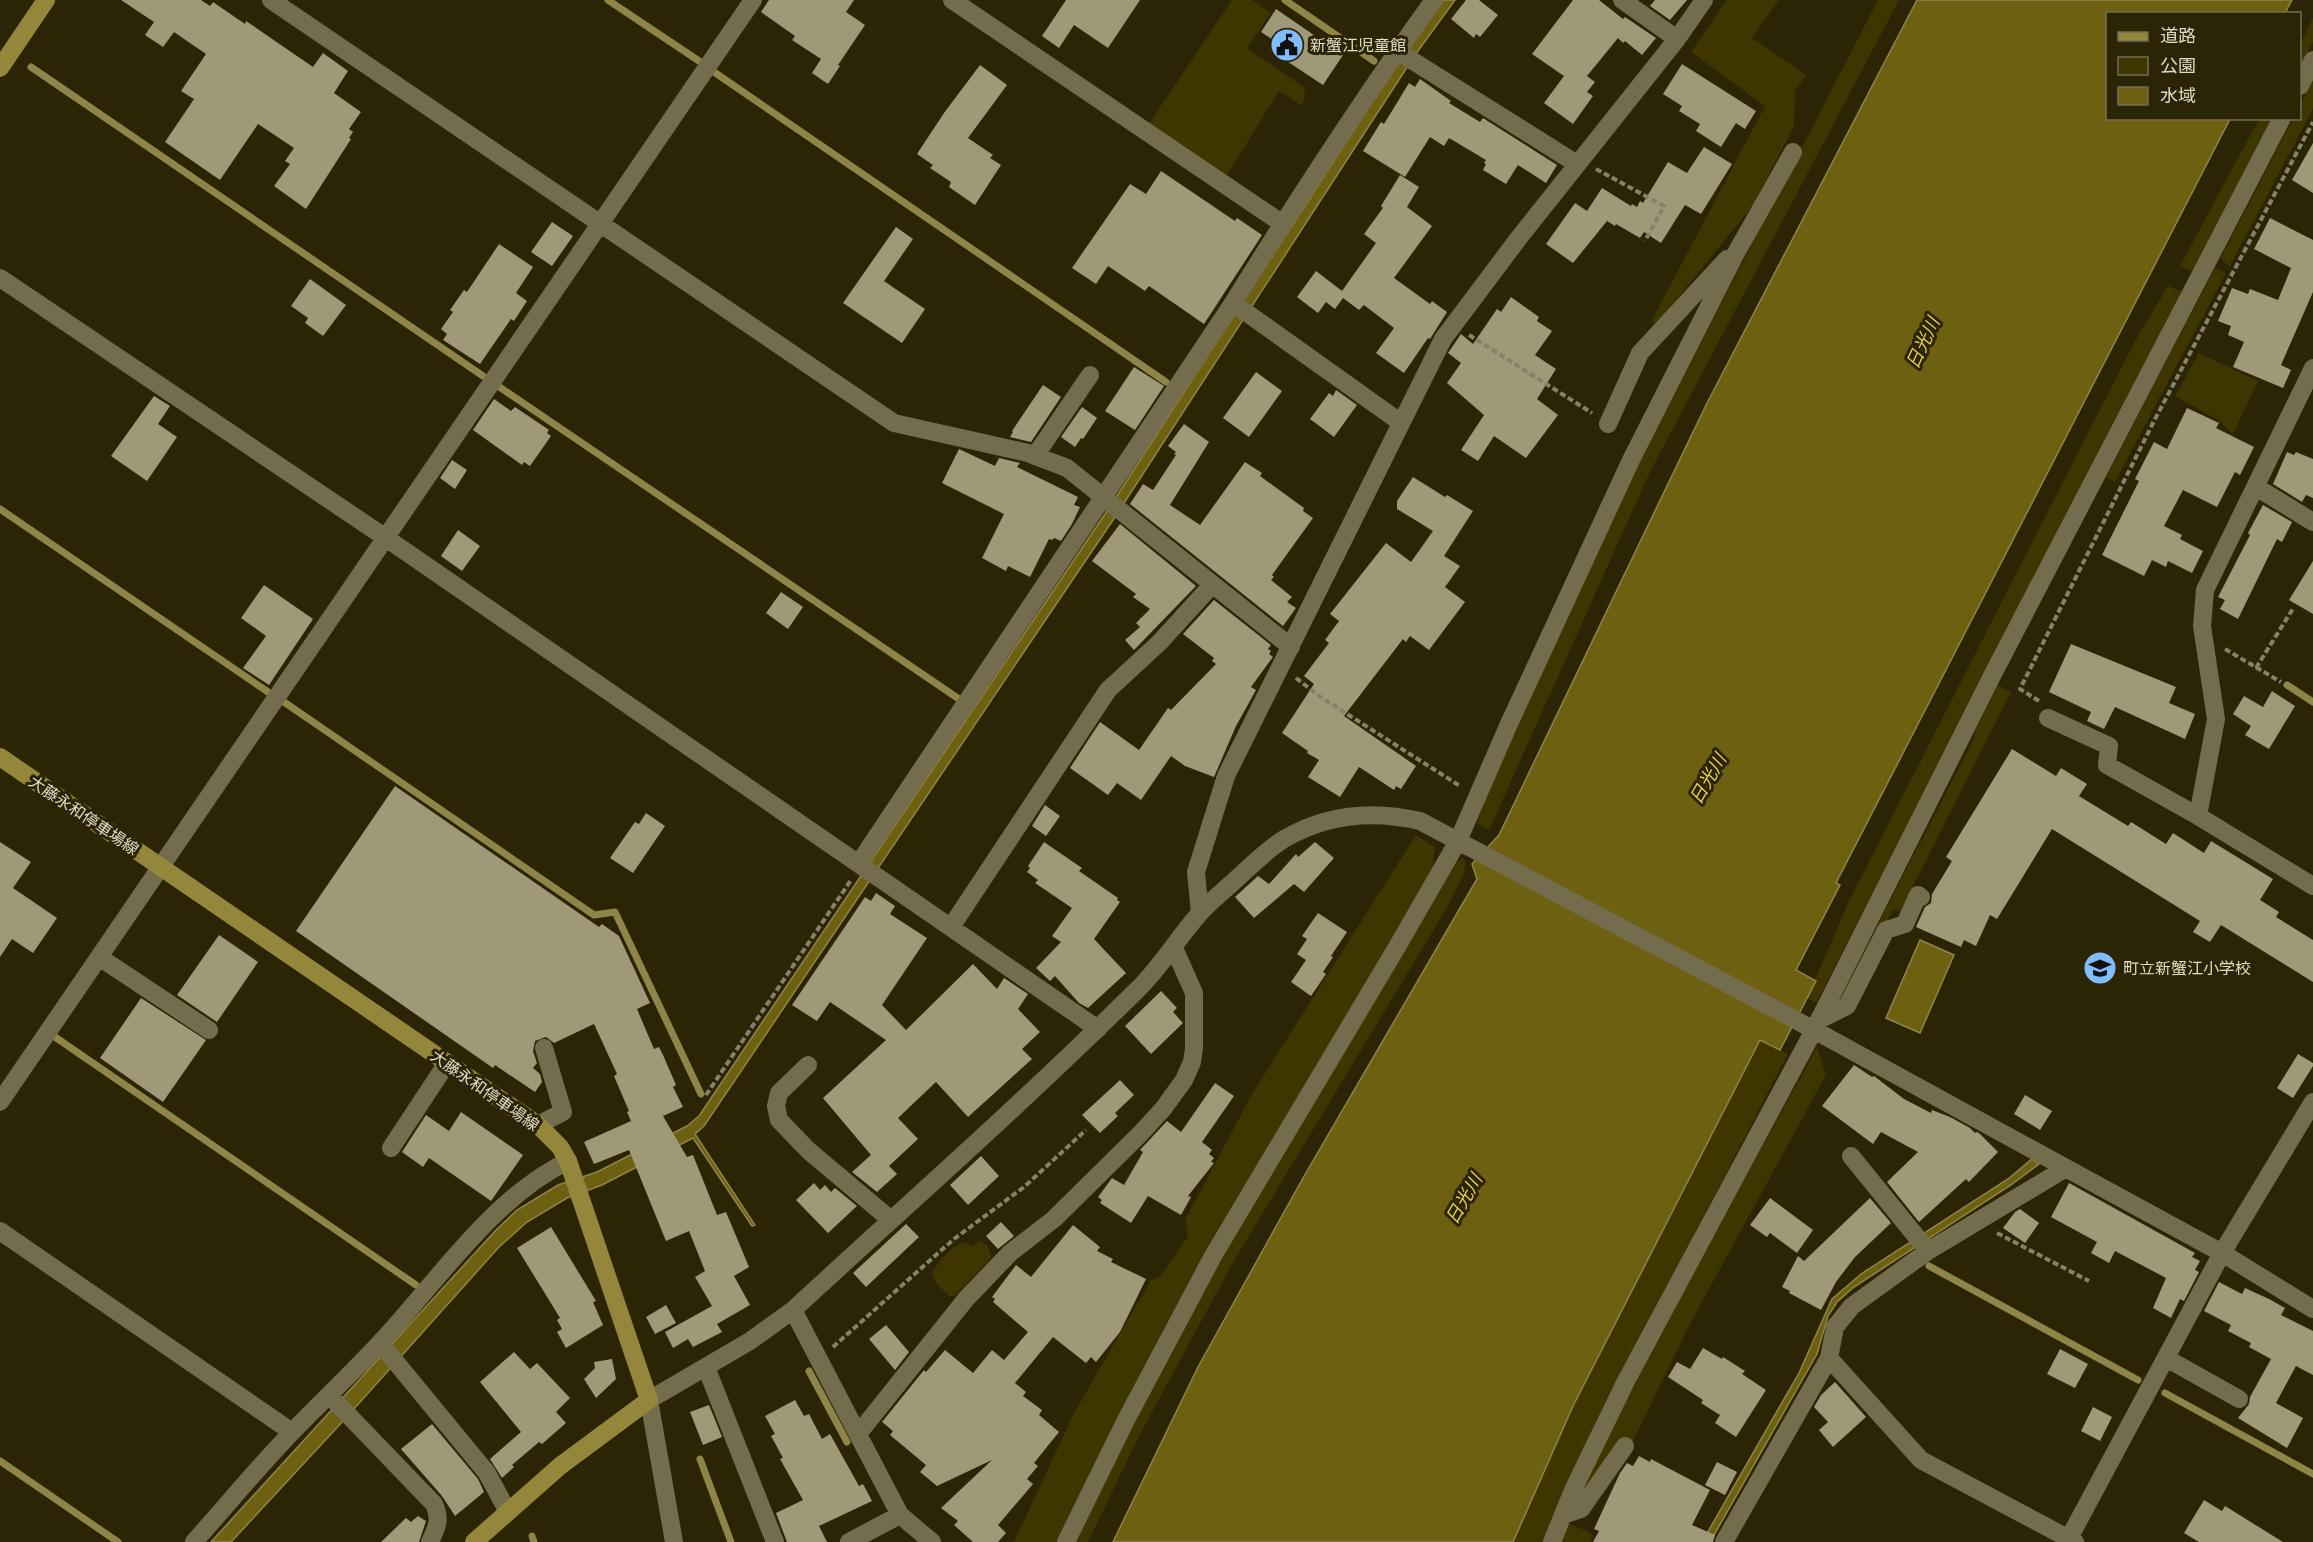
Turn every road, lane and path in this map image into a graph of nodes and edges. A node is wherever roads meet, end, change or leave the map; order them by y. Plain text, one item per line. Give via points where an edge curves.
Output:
1 (46, 0) edge
2 (271, 0) edge
3 (753, 0) edge
4 (952, 0) edge
5 (1434, 0) edge
6 (1622, 0) edge
7 (1704, 0) edge
8 (1677, 39) junction
9 (1404, 55) junction
10 (2313, 60) edge
11 (0, 68) edge
12 (2301, 84) edge
13 (2281, 120) edge
14 (2313, 122) edge
15 (1793, 152) dead end
16 (1579, 162) junction
17 (599, 224) junction
18 (1282, 224) junction
19 (1645, 241) dead end
20 (1736, 253) junction
21 (0, 278) edge
22 (1239, 308) junction
23 (1454, 325) junction
24 (2313, 368) edge
25 (1090, 375) dead end
26 (1400, 422) junction
27 (1608, 424) joint
28 (1035, 456) junction
29 (2256, 488) junction
30 (1112, 503) junction
31 (2313, 522) edge
32 (386, 538) junction
33 (1212, 585) junction
34 (2294, 608) dead end
35 (2204, 637) junction
36 (1292, 647) junction
37 (1281, 667) junction
38 (2256, 668) junction
39 (2281, 682) dead end
40 (2048, 718) joint
41 (0, 757) edge
42 (1445, 777) dead end
43 (2198, 816) junction
44 (1461, 843) junction
45 (160, 867) junction
46 (866, 868) junction
47 (2313, 886) edge
48 (1921, 897) dead end
49 (1200, 913) junction
50 (951, 927) junction
51 (1174, 948) junction
52 (99, 957) junction
53 (1812, 1025) junction
54 (1098, 1029) junction
55 (209, 1030) dead end
56 (544, 1048) dead end
57 (447, 1063) junction
58 (808, 1065) dead end
59 (706, 1095) dead end
60 (0, 1102) edge
61 (2313, 1102) edge
62 (538, 1125) junction
63 (1086, 1130) dead end
64 (391, 1148) dead end
65 (1851, 1156) dead end
66 (570, 1166) junction
67 (2066, 1168) junction
68 (891, 1220) junction
69 (1977, 1222) junction
70 (0, 1231) edge
71 (1923, 1245) junction
72 (2222, 1253) junction
73 (2089, 1281) dead end
74 (2313, 1309) edge
75 (793, 1310) junction
76 (382, 1344) junction
77 (1829, 1358) junction
78 (2166, 1358) junction
79 (819, 1360) junction
80 (706, 1367) junction
81 (332, 1398) junction
82 (2239, 1399) dead end
83 (648, 1400) junction
84 (292, 1432) junction
85 (858, 1434) junction
86 (1625, 1446) dead end
87 (508, 1512) junction
88 (900, 1515) junction
89 (1563, 1515) junction
90 (2070, 1541) edge
91 (194, 1542) edge
92 (430, 1542) edge
93 (474, 1542) edge
94 (674, 1542) edge
95 (775, 1542) edge
96 (849, 1542) edge
97 (932, 1542) edge
98 (1066, 1542) edge
99 (1552, 1542) edge
100 (1724, 1542) edge

1 - 11 main road
2 - 17 street
3 - 17 street
4 - 18 street
5 - 9 street
6 - 8 street
7 - 8 street
8 - 16 street
9 - 16 street
9 - 18 street
10 - 12 street
13 - 53 street
14 - 40 path via 2155,419 2020,689 2040,700 2037,704 2051,712
15 - 20 street
16 - 19 path via 1664,206
16 - 23 street
17 - 28 street via 894,423
17 - 32 street
18 - 22 street
20 - 27 street via 1720,265 1640,353
20 - 44 street via 1631,460 1508,726
21 - 32 street
22 - 26 street
22 - 30 street
23 - 26 street
23 - 27 path
24 - 29 street
25 - 28 street
26 - 36 street
28 - 30 street via 1067,468
29 - 31 street
29 - 35 street via 2205,590
30 - 33 street
30 - 46 street
32 - 45 street
32 - 46 street
33 - 36 street
33 - 50 street via 1159,644 1108,690
34 - 38 path
35 - 38 path
35 - 43 street via 2216,719
36 - 37 street
37 - 42 path
37 - 49 street via 1226,776 1196,872
38 - 39 path
40 - 43 street via 2109,746 2107,765
41 - 45 main road, 大藤永和停車場線
43 - 47 street
44 - 49 street via 1420,821 1394,815 1334,819 1284,839
44 - 53 street
44 - 98 street via 1213,1256
45 - 52 street
45 - 57 main road, 大藤永和停車場線
46 - 50 street
46 - 59 path via 848,886
48 - 53 street via 1918,896 1905,924 1886,930 1846,1006
49 - 51 street
50 - 54 street
51 - 54 street via 1157,971
51 - 85 street via 1194,993 1194,1048 1184,1080 1140,1134 1054,1219 1010,1253 966,1299
52 - 55 street
52 - 60 street
53 - 67 street
53 - 89 street via 1626,1381
54 - 68 street
56 - 62 street via 562,1112
57 - 62 main road, 大藤永和停車場線
57 - 64 street
58 - 68 street via 779,1093 779,1120 809,1151
61 - 72 street
62 - 66 main road, 大藤永和停車場線 via 560,1147
63 - 79 path via 1024,1187 954,1239
65 - 71 street
66 - 76 street via 550,1169 490,1220
66 - 83 main road, 大藤永和停車場線
67 - 69 street
67 - 72 street
68 - 75 street
69 - 71 street
69 - 73 path
70 - 84 street
71 - 77 street via 1852,1306 1834,1327
72 - 74 street
72 - 78 street
75 - 79 street
75 - 80 street
76 - 81 street
76 - 87 street via 487,1473
77 - 90 street via 1921,1460
77 - 100 street
78 - 82 street
78 - 90 street
79 - 85 street
80 - 83 street
80 - 95 street
81 - 84 street
81 - 92 street via 434,1504 439,1522
83 - 87 main road via 560,1466
83 - 94 street
84 - 91 street
85 - 88 street
86 - 89 street via 1581,1509
87 - 93 main road
88 - 96 street
88 - 97 street
89 - 99 street

